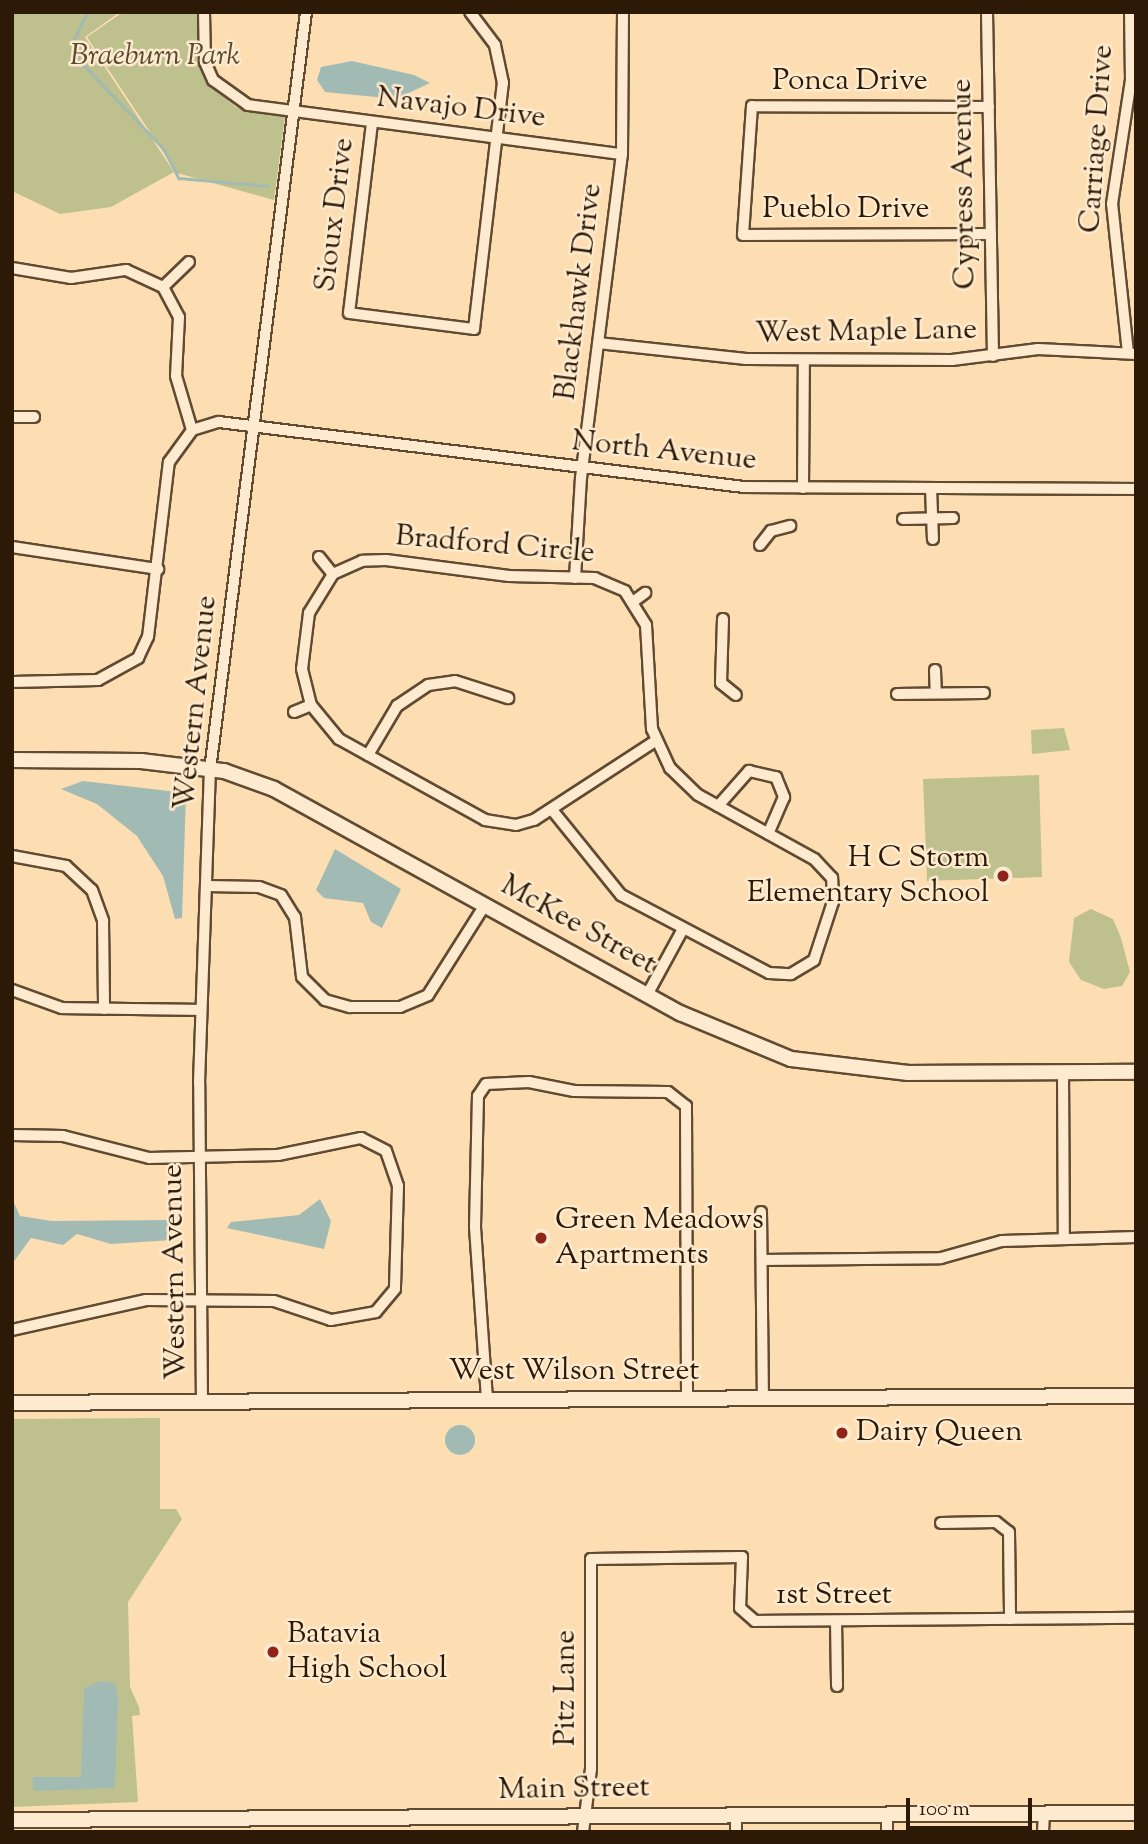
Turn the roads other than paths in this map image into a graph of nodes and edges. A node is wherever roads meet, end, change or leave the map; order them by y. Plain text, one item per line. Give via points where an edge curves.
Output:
1 (204, 12) edge
2 (306, 12) edge
3 (470, 12) edge
4 (624, 12) edge
5 (987, 12) edge
6 (1130, 12) edge
7 (989, 107) junction
8 (293, 113) junction
9 (372, 123) junction
10 (498, 139) junction
11 (622, 154) junction
12 (743, 234) joint
13 (991, 234) junction
14 (189, 262) dead end
15 (12, 268) edge
16 (163, 287) junction
17 (598, 343) junction
18 (1132, 354) edge
19 (993, 355) junction
20 (804, 360) junction
21 (12, 417) edge
22 (34, 417) dead end
23 (255, 426) junction
24 (192, 430) junction
25 (582, 468) junction
26 (803, 488) junction
27 (931, 488) junction
28 (1136, 489) edge
29 (931, 516) junction
30 (953, 518) dead end
31 (903, 519) dead end
32 (790, 526) dead end
33 (933, 539) dead end
34 (760, 545) dead end
35 (12, 547) edge
36 (319, 556) dead end
37 (158, 569) junction
38 (334, 574) junction
39 (575, 578) junction
40 (645, 593) dead end
41 (634, 601) junction
42 (723, 619) dead end
43 (935, 670) dead end
44 (12, 682) edge
45 (936, 693) junction
46 (984, 693) dead end
47 (898, 694) dead end
48 (736, 695) dead end
49 (508, 698) dead end
50 (311, 705) junction
51 (294, 712) dead end
52 (655, 741) junction
53 (368, 755) junction
54 (12, 760) edge
55 (210, 770) junction
56 (718, 806) junction
57 (552, 811) junction
58 (768, 834) junction
59 (12, 856) edge
60 (207, 886) junction
61 (485, 905) junction
62 (683, 929) junction
63 (12, 990) edge
64 (647, 995) junction
65 (104, 1009) junction
66 (201, 1010) junction
67 (1063, 1072) junction
68 (1136, 1072) edge
69 (12, 1135) edge
70 (199, 1157) junction
71 (761, 1212) dead end
72 (1136, 1237) edge
73 (1064, 1239) junction
74 (762, 1260) junction
75 (200, 1300) junction
76 (12, 1330) edge
77 (1136, 1396) edge
78 (762, 1397) junction
79 (687, 1398) junction
80 (487, 1399) junction
81 (12, 1403) edge
82 (202, 1403) junction
83 (941, 1523) dead end
84 (591, 1559) joint
85 (1136, 1618) edge
86 (1010, 1619) junction
87 (836, 1621) junction
88 (837, 1686) dead end
89 (1044, 1813) junction
90 (1136, 1813) edge
91 (887, 1814) junction
92 (736, 1815) junction
93 (584, 1816) junction
94 (12, 1820) edge
95 (344, 1825) edge
96 (583, 1832) edge
97 (736, 1832) edge
98 (887, 1832) edge
99 (1043, 1832) edge

1 - 8 street, Navajo Drive via 205,62 219,87 248,105
2 - 8 street, Western Avenue
3 - 10 street via 498,57 503,83
4 - 11 street, Blackhawk Drive
5 - 7 street, Cypress Avenue
6 - 18 street, Carriage Drive via 1130,80 1112,204
7 - 12 street, Ponca Drive via 752,106
7 - 13 street, Cypress Avenue
8 - 9 street, Navajo Drive
8 - 23 street, Western Avenue
9 - 10 street, Navajo Drive
9 - 10 street, Sioux Drive via 349,313 474,329
10 - 11 street, Navajo Drive
11 - 17 street, Blackhawk Drive
12 - 13 street, Pueblo Drive
13 - 19 street, Cypress Avenue
14 - 16 street
15 - 16 street via 71,278 126,270
16 - 24 street via 179,317 176,376
17 - 20 street, West Maple Lane
17 - 25 street, Blackhawk Drive
18 - 19 street, West Maple Lane via 1038,349
19 - 20 street, West Maple Lane
20 - 26 street
21 - 22 street
23 - 24 street, North Avenue via 219,422
23 - 25 street, North Avenue
23 - 55 street, Western Avenue
24 - 37 street via 169,462
25 - 26 street, North Avenue
25 - 39 street, Blackhawk Drive
26 - 27 street, North Avenue
27 - 28 street, North Avenue
27 - 29 street
29 - 30 street
29 - 31 street
29 - 33 street
32 - 34 street via 771,531
35 - 37 street
36 - 38 street
37 - 44 street via 148,637 138,658 121,673 98,680
38 - 39 street, Bradford Circle via 375,560
38 - 50 street via 319,590 307,626 302,669
39 - 41 street, Bradford Circle via 605,581
40 - 41 street
41 - 52 street via 646,625
42 - 48 street via 721,683
43 - 45 street
45 - 46 street
45 - 47 street
49 - 53 street via 455,681 428,685 397,706
50 - 51 street
50 - 53 street via 329,729
52 - 56 street via 678,778
52 - 57 street
53 - 57 street via 485,820 516,825
54 - 55 main road, McKee Street via 114,758
55 - 60 street, Western Avenue
55 - 61 main road, McKee Street via 274,789
56 - 58 street
56 - 58 street via 749,771 776,777 784,797
57 - 62 street via 610,887
58 - 62 street via 822,866 834,897 814,960 791,974 755,967
59 - 65 street via 57,862 92,890 103,921
60 - 61 street via 259,887 281,895 295,917 302,977 325,1000 350,1007 400,1007 428,995
60 - 66 street, Western Avenue
61 - 64 main road, McKee Street
62 - 64 street
63 - 65 street via 62,1008
64 - 67 main road, McKee Street via 761,1049 823,1066 908,1073
65 - 66 street
66 - 70 street, Western Avenue
67 - 68 main road, McKee Street
67 - 73 street
69 - 70 street via 63,1136 135,1157
70 - 75 street, Western Avenue
70 - 75 street via 278,1155 351,1137 379,1145 398,1175 396,1275 389,1301 361,1317 331,1320 274,1301
71 - 74 street
72 - 73 street
73 - 74 street via 1002,1241 942,1258
74 - 78 street
75 - 76 street via 130,1302
75 - 82 street, Western Avenue
77 - 78 main road, West Wilson Street
78 - 79 main road, West Wilson Street
79 - 80 main road, West Wilson Street
79 - 80 street via 686,1106 668,1092 574,1091 529,1082 486,1084 478,1096 475,1227
80 - 82 main road, West Wilson Street
81 - 82 main road, West Wilson Street
83 - 86 street via 996,1522 1009,1532
84 - 87 street, 1st Street via 742,1557 740,1608 747,1619
84 - 93 street, Pitz Lane via 591,1769
85 - 86 street, 1st Street
86 - 87 street, 1st Street
87 - 88 street
89 - 90 main road, Main Street
89 - 91 main road, Main Street
89 - 99 street
91 - 92 main road, Main Street
91 - 98 street
92 - 93 main road, Main Street
92 - 97 street
93 - 95 main road, Main Street
93 - 96 street, Pitz Lane
94 - 95 main road, Main Street

